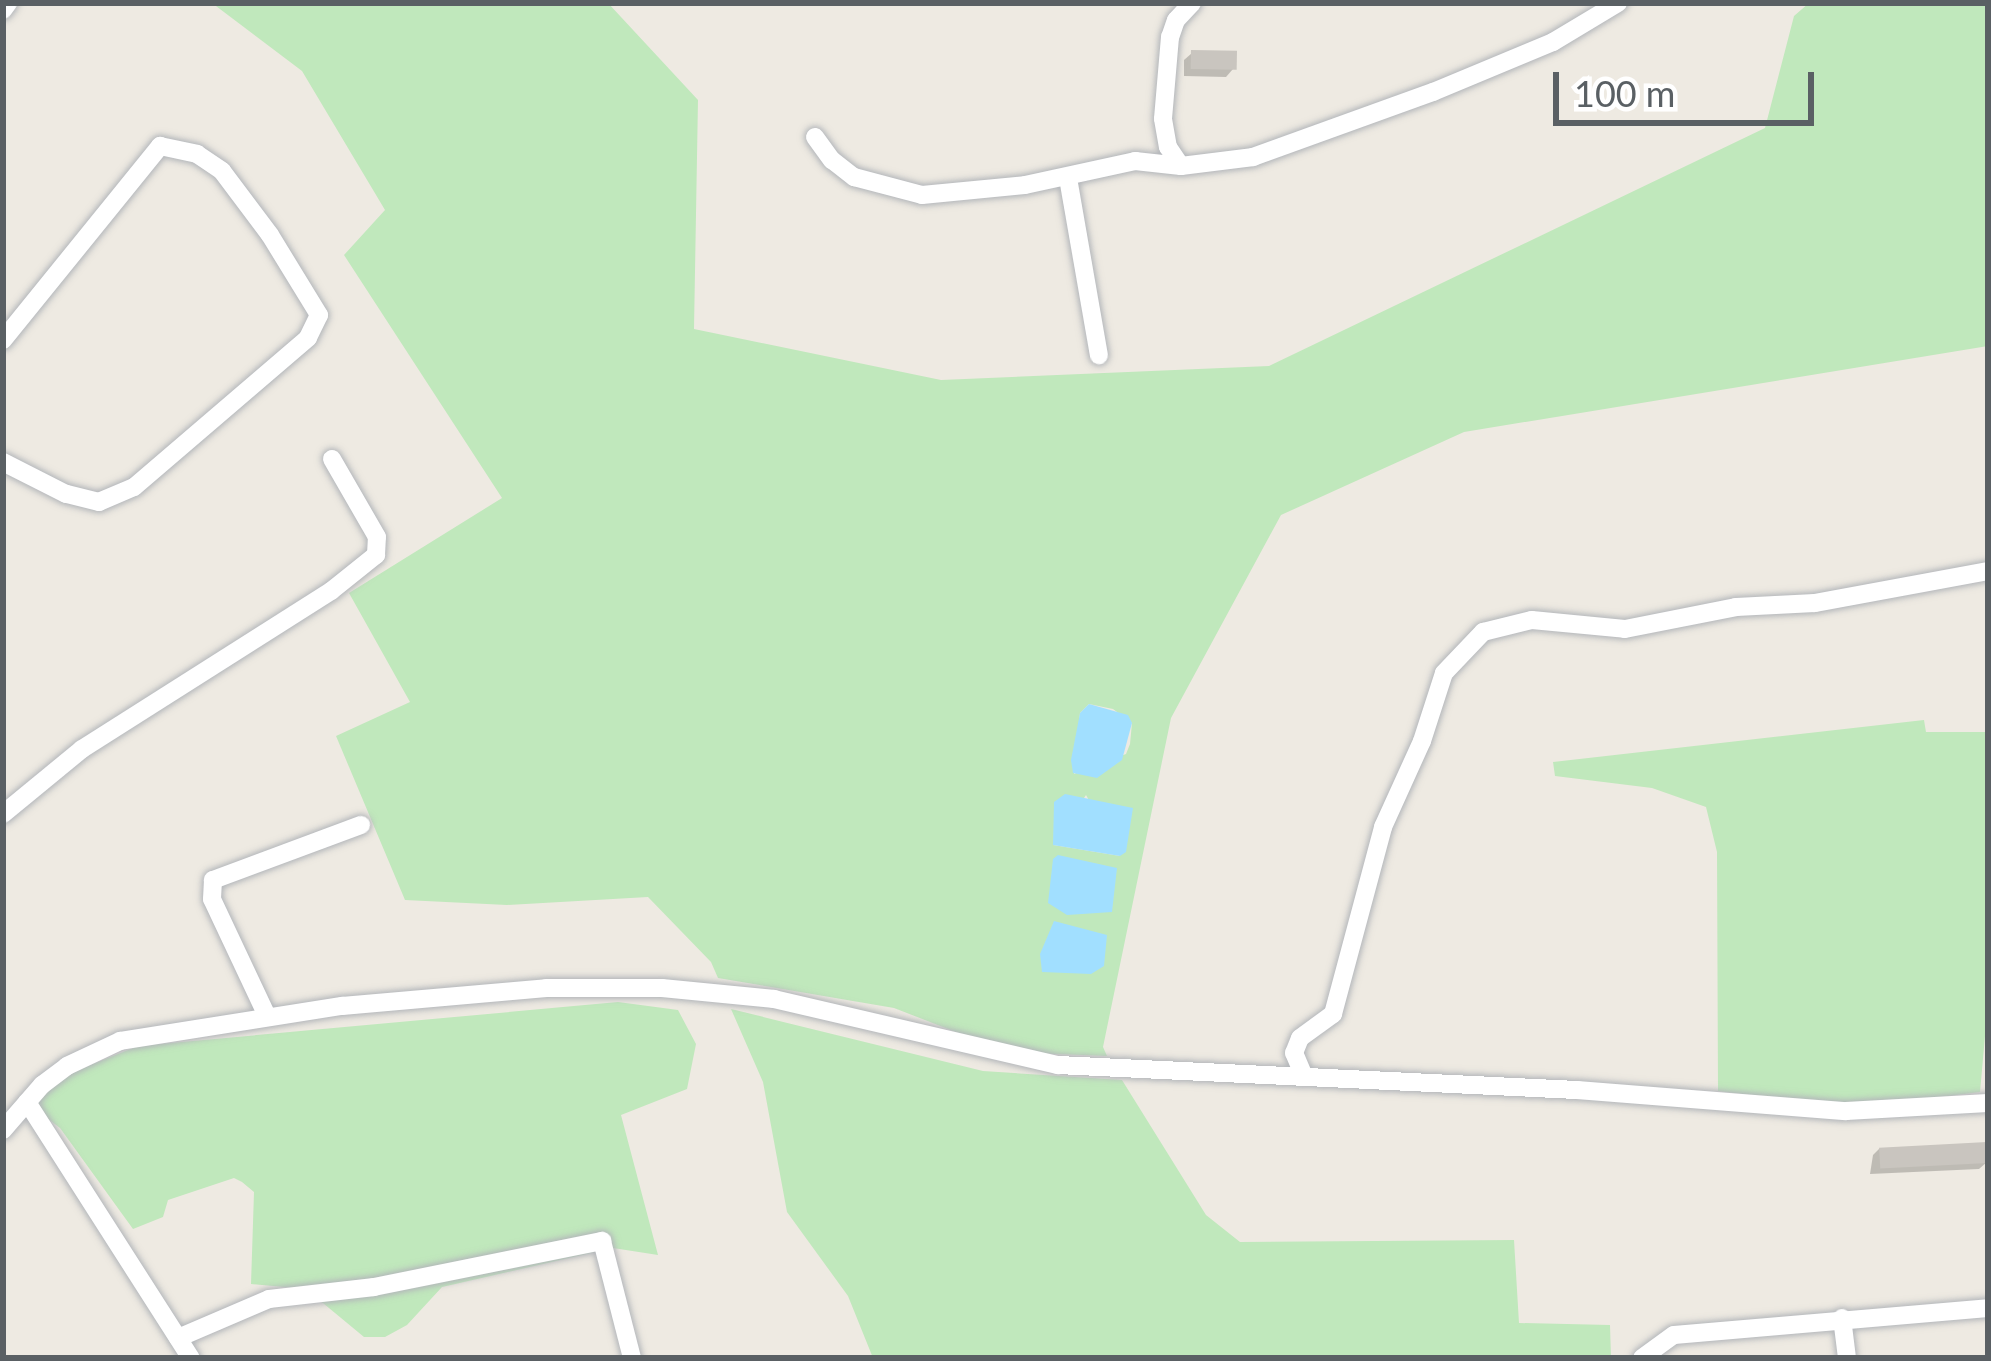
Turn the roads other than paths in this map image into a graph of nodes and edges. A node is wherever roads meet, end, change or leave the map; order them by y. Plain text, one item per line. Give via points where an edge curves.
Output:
1 (1192, 3) edge
2 (1618, 3) edge
3 (814, 137) dead end
4 (1181, 166) junction
5 (1068, 178) junction
6 (3, 340) edge
7 (1099, 356) dead end
8 (332, 459) dead end
9 (3, 462) edge
10 (1988, 571) edge
11 (3, 814) edge
12 (361, 825) dead end
13 (267, 1016) junction
14 (1303, 1074) junction
15 (27, 1102) junction
16 (1988, 1103) edge
17 (3, 1130) edge
18 (1988, 1308) edge
19 (1842, 1318) junction
20 (178, 1338) junction
21 (191, 1358) edge
22 (632, 1358) edge
23 (1642, 1358) edge
24 (1847, 1358) edge

1 - 4 street via 1169,37 1163,119
2 - 4 street via 1552,42 1433,92 1253,157
3 - 5 street via 832,160 884,189 954,193
4 - 5 street via 1135,161
5 - 7 street
6 - 9 street via 160,146 197,154 222,171 319,315 308,338 134,487 99,502
8 - 11 street via 372,526 376,555 82,749
10 - 14 street via 1624,629 1532,620 1483,632 1444,673 1383,826 1333,1013 1300,1038 1294,1053
12 - 13 street via 213,880 212,898
13 - 14 street via 546,988 662,988 774,999 1058,1065
13 - 15 street via 120,1041 67,1066
14 - 16 street via 1846,1112
15 - 17 street
15 - 20 street
18 - 19 street
19 - 23 street via 1674,1335
19 - 24 street
20 - 21 street
20 - 22 street via 269,1299 416,1280 602,1241

